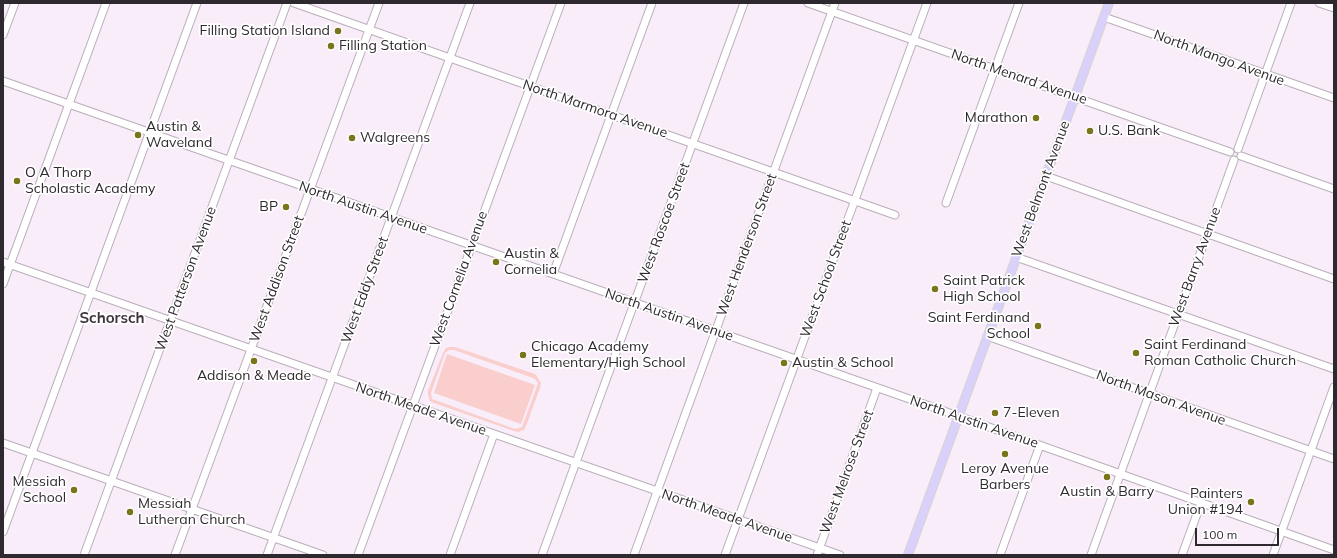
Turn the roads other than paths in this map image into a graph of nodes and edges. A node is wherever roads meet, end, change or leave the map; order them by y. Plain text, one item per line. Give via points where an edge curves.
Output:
1 (15, 3) edge
2 (106, 3) edge
3 (197, 3) edge
4 (287, 3) edge
5 (294, 3) edge
6 (379, 3) edge
7 (470, 3) edge
8 (561, 3) edge
9 (652, 3) edge
10 (744, 3) edge
11 (808, 3) edge
12 (835, 3) edge
13 (927, 3) edge
14 (1019, 3) edge
15 (1109, 3) edge
16 (1291, 3) edge
17 (1319, 3) edge
18 (1334, 8) edge
19 (832, 11) junction
20 (1104, 17) junction
21 (369, 30) junction
22 (3, 35) edge
23 (913, 40) junction
24 (450, 58) junction
25 (995, 69) junction
26 (1266, 74) junction
27 (3, 81) edge
28 (530, 86) junction
29 (1075, 97) junction
30 (1334, 98) edge
31 (69, 104) junction
32 (612, 115) junction
33 (149, 133) junction
34 (693, 144) junction
35 (1237, 155) junction
36 (229, 161) junction
37 (774, 172) junction
38 (1046, 176) junction
39 (310, 189) junction
40 (1334, 189) edge
41 (855, 201) junction
42 (946, 203) dead end
43 (895, 215) dead end
44 (391, 218) junction
45 (1208, 234) junction
46 (471, 246) junction
47 (1016, 257) junction
48 (6, 263) edge
49 (553, 274) junction
50 (1334, 279) edge
51 (3, 284) edge
52 (91, 293) junction
53 (634, 303) junction
54 (1178, 314) junction
55 (170, 321) junction
56 (716, 332) junction
57 (987, 336) junction
58 (251, 349) junction
59 (797, 360) junction
60 (1334, 369) edge
61 (332, 378) junction
62 (1334, 387) edge
63 (877, 388) junction
64 (1150, 394) junction
65 (413, 406) junction
66 (958, 416) junction
67 (494, 434) junction
68 (3, 443) edge
69 (1040, 445) junction
70 (1311, 451) junction
71 (32, 454) junction
72 (1334, 459) edge
73 (576, 463) junction
74 (1120, 474) junction
75 (111, 481) junction
76 (657, 491) junction
77 (1201, 503) junction
78 (192, 509) junction
79 (738, 520) junction
80 (1282, 531) junction
81 (3, 532) edge
82 (274, 538) junction
83 (1334, 550) edge
84 (818, 551) edge
85 (84, 555) edge
86 (175, 555) edge
87 (267, 555) edge
88 (323, 555) edge
89 (358, 555) edge
90 (450, 555) edge
91 (542, 555) edge
92 (634, 555) edge
93 (726, 555) edge
94 (840, 555) edge
95 (908, 555) edge
96 (1000, 555) edge
97 (1091, 555) edge
98 (1182, 555) edge
99 (1273, 555) edge

1 - 22 street
2 - 31 street
3 - 33 street
4 - 36 street, West Patterson Avenue
5 - 21 street, North Marmora Avenue
6 - 21 street, West Addison Street
7 - 24 street, West Eddy Street
8 - 28 street, West Cornelia Avenue
9 - 32 street
10 - 34 street, West Roscoe Street
11 - 19 street, North Menard Avenue
12 - 19 street, West Henderson Street
13 - 23 street, West School Street
14 - 25 street
15 - 20 main road, West Belmont Avenue
16 - 26 street, West Barry Avenue
17 - 18 street
19 - 23 street, North Menard Avenue
19 - 37 street, West Henderson Street
20 - 26 street, North Mango Avenue
20 - 29 main road, West Belmont Avenue
21 - 24 street, North Marmora Avenue
21 - 39 street, West Addison Street
23 - 25 street, North Menard Avenue
23 - 41 street, West School Street
24 - 28 street, North Marmora Avenue
24 - 44 street, West Eddy Street
25 - 29 street, North Menard Avenue
25 - 42 street
26 - 30 street, North Mango Avenue
26 - 35 street, West Barry Avenue
27 - 31 street, North Austin Avenue
28 - 32 street, North Marmora Avenue
28 - 46 street, West Cornelia Avenue
29 - 35 street, North Menard Avenue via 1230,152 1232,149
29 - 38 main road, West Belmont Avenue
31 - 33 street, North Austin Avenue
31 - 48 street
32 - 34 street, North Marmora Avenue
32 - 49 street
33 - 36 street, North Austin Avenue
33 - 52 street
34 - 37 street, North Marmora Avenue
34 - 53 street, West Roscoe Street
35 - 40 street
35 - 45 street, West Barry Avenue
36 - 39 street, North Austin Avenue
36 - 55 street, West Patterson Avenue
37 - 41 street, North Marmora Avenue
37 - 56 street, West Henderson Street
38 - 45 street
38 - 47 main road, West Belmont Avenue
39 - 44 street, North Austin Avenue
39 - 58 street, West Addison Street
41 - 43 street, North Marmora Avenue
41 - 59 street, West School Street
44 - 46 street, North Austin Avenue
44 - 61 street, West Eddy Street
45 - 50 street
45 - 54 street, West Barry Avenue
46 - 49 street, North Austin Avenue
46 - 65 street, West Cornelia Avenue
47 - 54 street
47 - 57 main road, West Belmont Avenue
48 - 51 street
48 - 52 street, North Meade Avenue
49 - 53 street, North Austin Avenue
52 - 55 street, North Meade Avenue
52 - 71 street
53 - 56 street, North Austin Avenue
53 - 73 street, West Roscoe Street
54 - 60 street
54 - 64 street, West Barry Avenue
55 - 58 street, North Meade Avenue
55 - 75 street, West Patterson Avenue
56 - 59 street, North Austin Avenue
56 - 76 street, West Henderson Street
57 - 64 street, North Mason Avenue
57 - 66 main road, West Belmont Avenue
58 - 61 street, North Meade Avenue
58 - 78 street, West Addison Street
59 - 63 street, North Austin Avenue
59 - 79 street, West School Street
61 - 65 street, North Meade Avenue
61 - 82 street, West Eddy Street
62 - 70 street
63 - 66 street, North Austin Avenue
63 - 84 street, West Melrose Street
64 - 70 street, North Mason Avenue
64 - 74 street, West Barry Avenue
65 - 67 street, North Meade Avenue
65 - 89 street, West Cornelia Avenue
66 - 69 street, North Austin Avenue
66 - 95 main road, West Belmont Avenue
67 - 73 street, North Meade Avenue
67 - 90 street
68 - 71 street
69 - 74 street, North Austin Avenue
69 - 96 street
70 - 72 street, North Mason Avenue
70 - 80 street
71 - 75 street
71 - 81 street
73 - 76 street, North Meade Avenue
73 - 91 street, West Roscoe Street
74 - 77 street, North Austin Avenue
74 - 97 street, West Barry Avenue
75 - 78 street
75 - 85 street, West Patterson Avenue
76 - 79 street, North Meade Avenue
76 - 92 street, West Henderson Street
77 - 80 street, North Austin Avenue
77 - 98 street
78 - 82 street
78 - 86 street, West Addison Street
79 - 84 street, North Meade Avenue
79 - 93 street, West School Street
80 - 83 street, North Austin Avenue
80 - 99 street
82 - 87 street, West Eddy Street
82 - 88 street
84 - 94 street, North Meade Avenue

